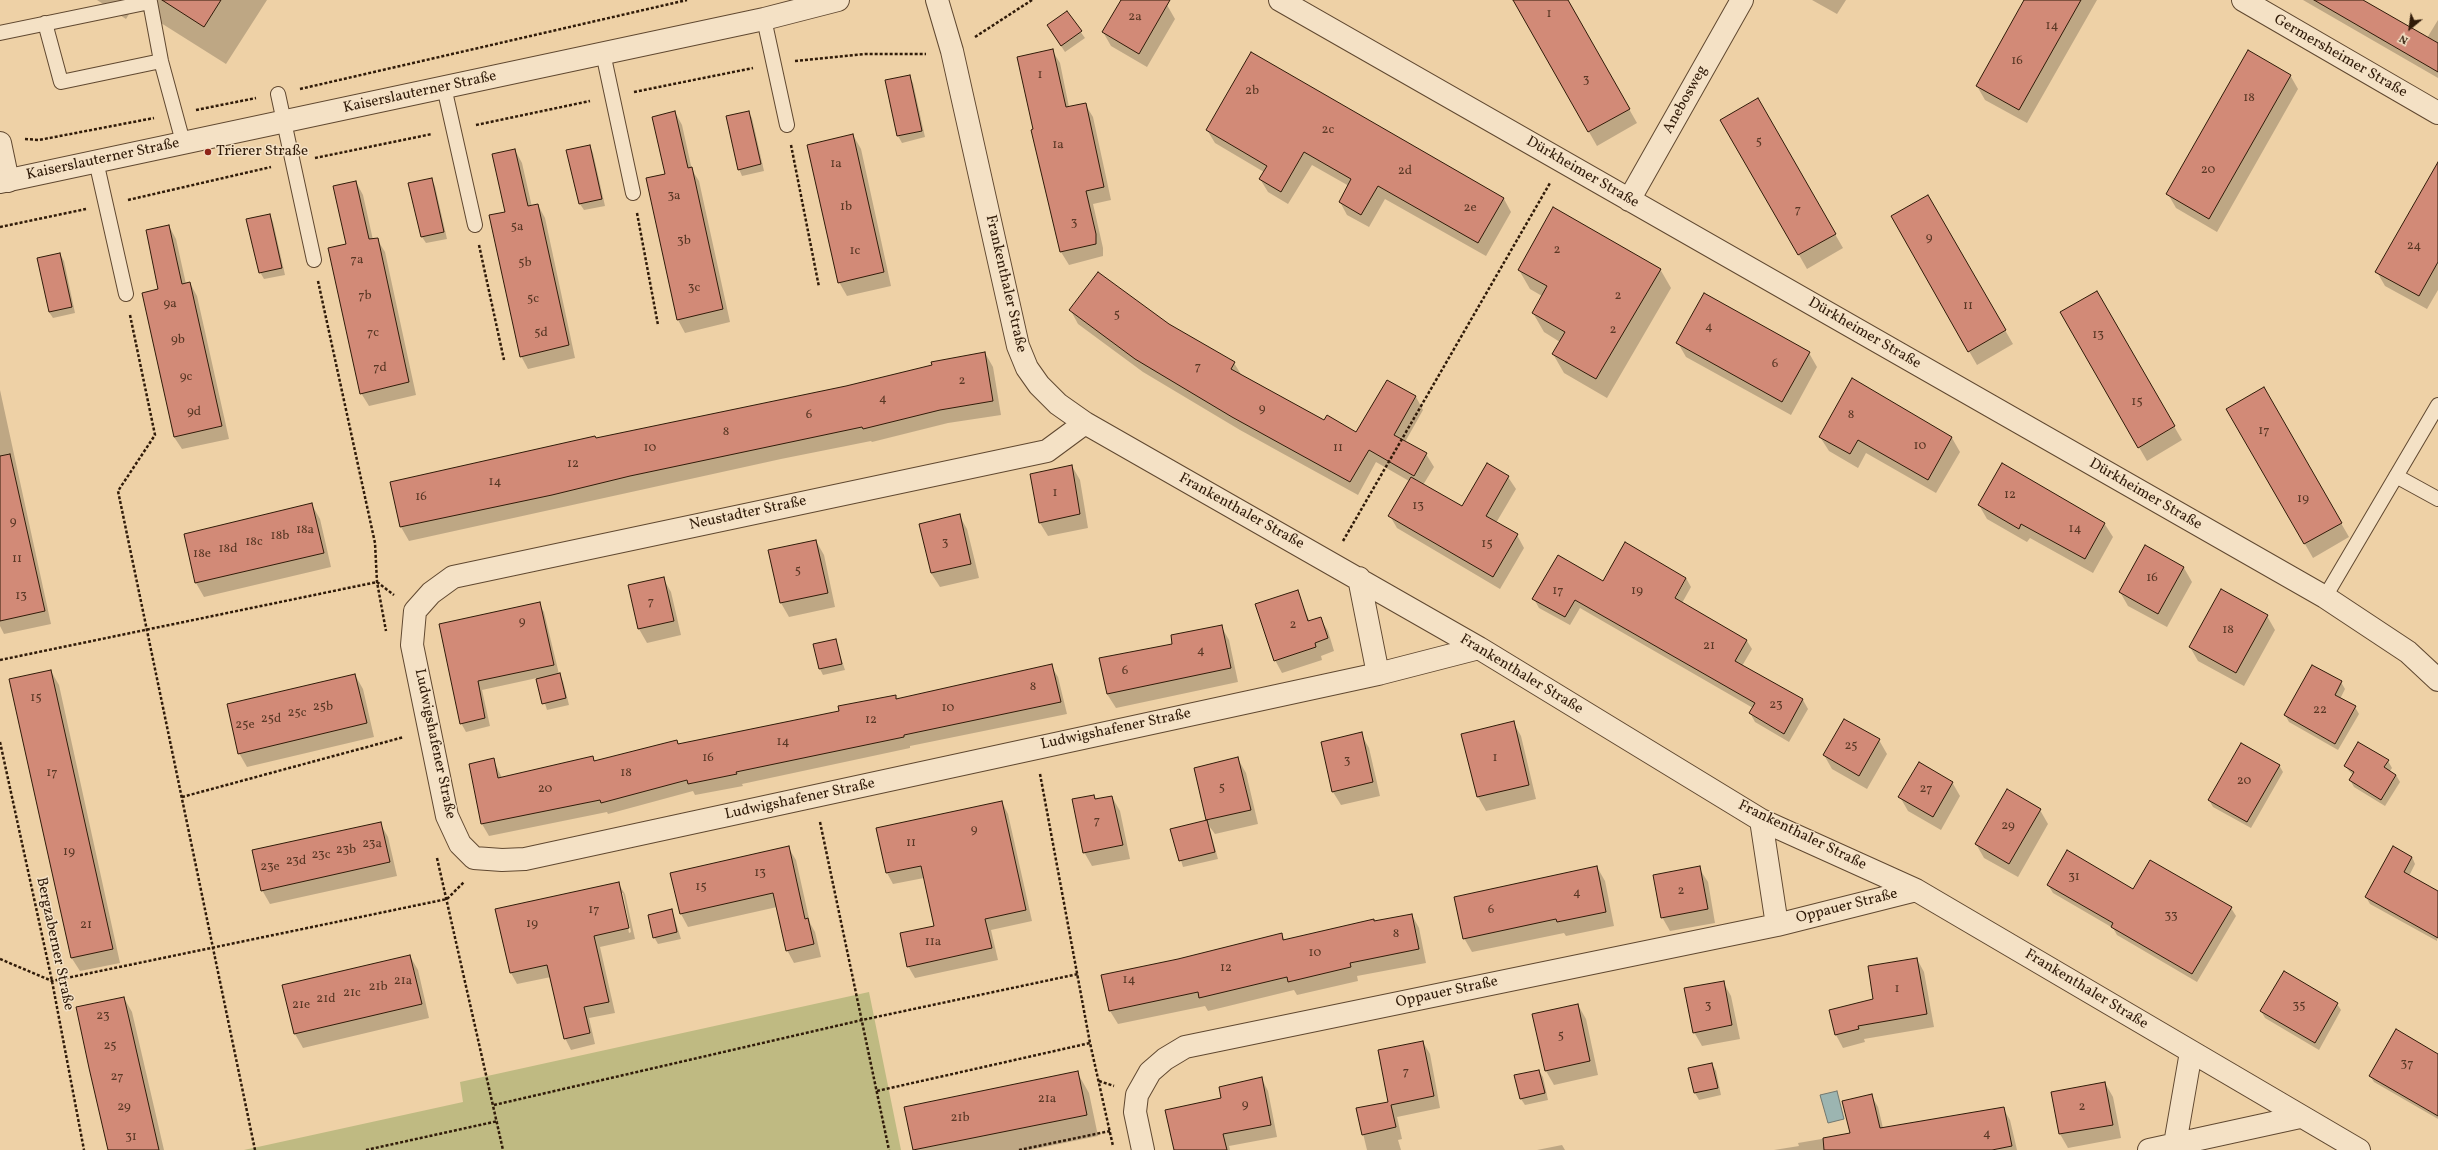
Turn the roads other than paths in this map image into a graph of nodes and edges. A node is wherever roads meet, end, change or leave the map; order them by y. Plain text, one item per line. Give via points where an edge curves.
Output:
1 (838, 0) edge
2 (937, 0) edge
3 (1280, 0) edge
4 (1742, 0) edge
5 (2243, 0) edge
6 (764, 19) junction
7 (45, 23) junction
8 (0, 33) edge
9 (603, 53) junction
10 (161, 61) junction
11 (444, 87) junction
12 (278, 94) road end
13 (2438, 114) edge
14 (284, 122) junction
15 (787, 125) road end
16 (182, 142) junction
17 (0, 143) edge
18 (96, 161) junction
19 (4, 181) edge
20 (633, 193) road end
21 (1629, 200) junction
22 (475, 225) road end
23 (314, 260) road end
24 (126, 294) road end
25 (2438, 405) edge
26 (1085, 423) junction
27 (2396, 476) junction
28 (2438, 499) edge
29 (1359, 578) junction
30 (2324, 597) junction
31 (415, 611) joint
32 (1479, 648) junction
33 (1378, 674) junction
34 (2438, 680) edge
35 (1761, 820) junction
36 (1916, 890) junction
37 (1777, 925) junction
38 (2191, 1052) junction
39 (2300, 1117) junction
40 (2175, 1144) junction
41 (1143, 1150) edge
42 (2149, 1150) edge
43 (2359, 1150) edge

1 - 6 street, Kaiserslauterner Straße
2 - 26 street, Frankenthaler Straße via 952,51 1018,346 1027,368 1039,385 1058,404
3 - 21 street, Dürkheimer Straße
4 - 21 street, Anebosweg
5 - 13 street, Germersheimer Straße
6 - 9 street, Kaiserslauterner Straße
6 - 15 lane
7 - 8 lane
7 - 10 lane via 61,82
7 - 10 lane via 150,2
9 - 11 street, Kaiserslauterner Straße
9 - 20 lane
10 - 16 lane
11 - 14 street, Kaiserslauterner Straße
11 - 22 lane
12 - 14 lane
14 - 16 street, Kaiserslauterner Straße
14 - 23 lane
16 - 18 street, Kaiserslauterner Straße
17 - 19 street
18 - 19 street, Kaiserslauterner Straße
18 - 24 lane
21 - 30 street, Dürkheimer Straße
25 - 27 lane
26 - 29 street, Frankenthaler Straße
26 - 31 street, Neustadter Straße via 1047,451 453,577 430,593
27 - 28 lane
27 - 30 lane
29 - 32 street, Frankenthaler Straße
29 - 33 street
30 - 34 street, Dürkheimer Straße via 2408,652
31 - 33 street, Ludwigshafener Straße via 412,645 447,816 460,844 474,858 502,860 525,859
32 - 33 street, Ludwigshafener Straße
32 - 35 street, Frankenthaler Straße
35 - 36 street, Frankenthaler Straße
35 - 37 street, Oppauer Straße
36 - 37 street, Oppauer Straße
36 - 38 street, Frankenthaler Straße
37 - 41 street, Oppauer Straße via 1185,1048 1165,1059 1150,1072 1137,1095 1135,1112
38 - 39 street, Frankenthaler Straße
38 - 40 street
39 - 40 street
39 - 43 street, Frankenthaler Straße
40 - 42 street

